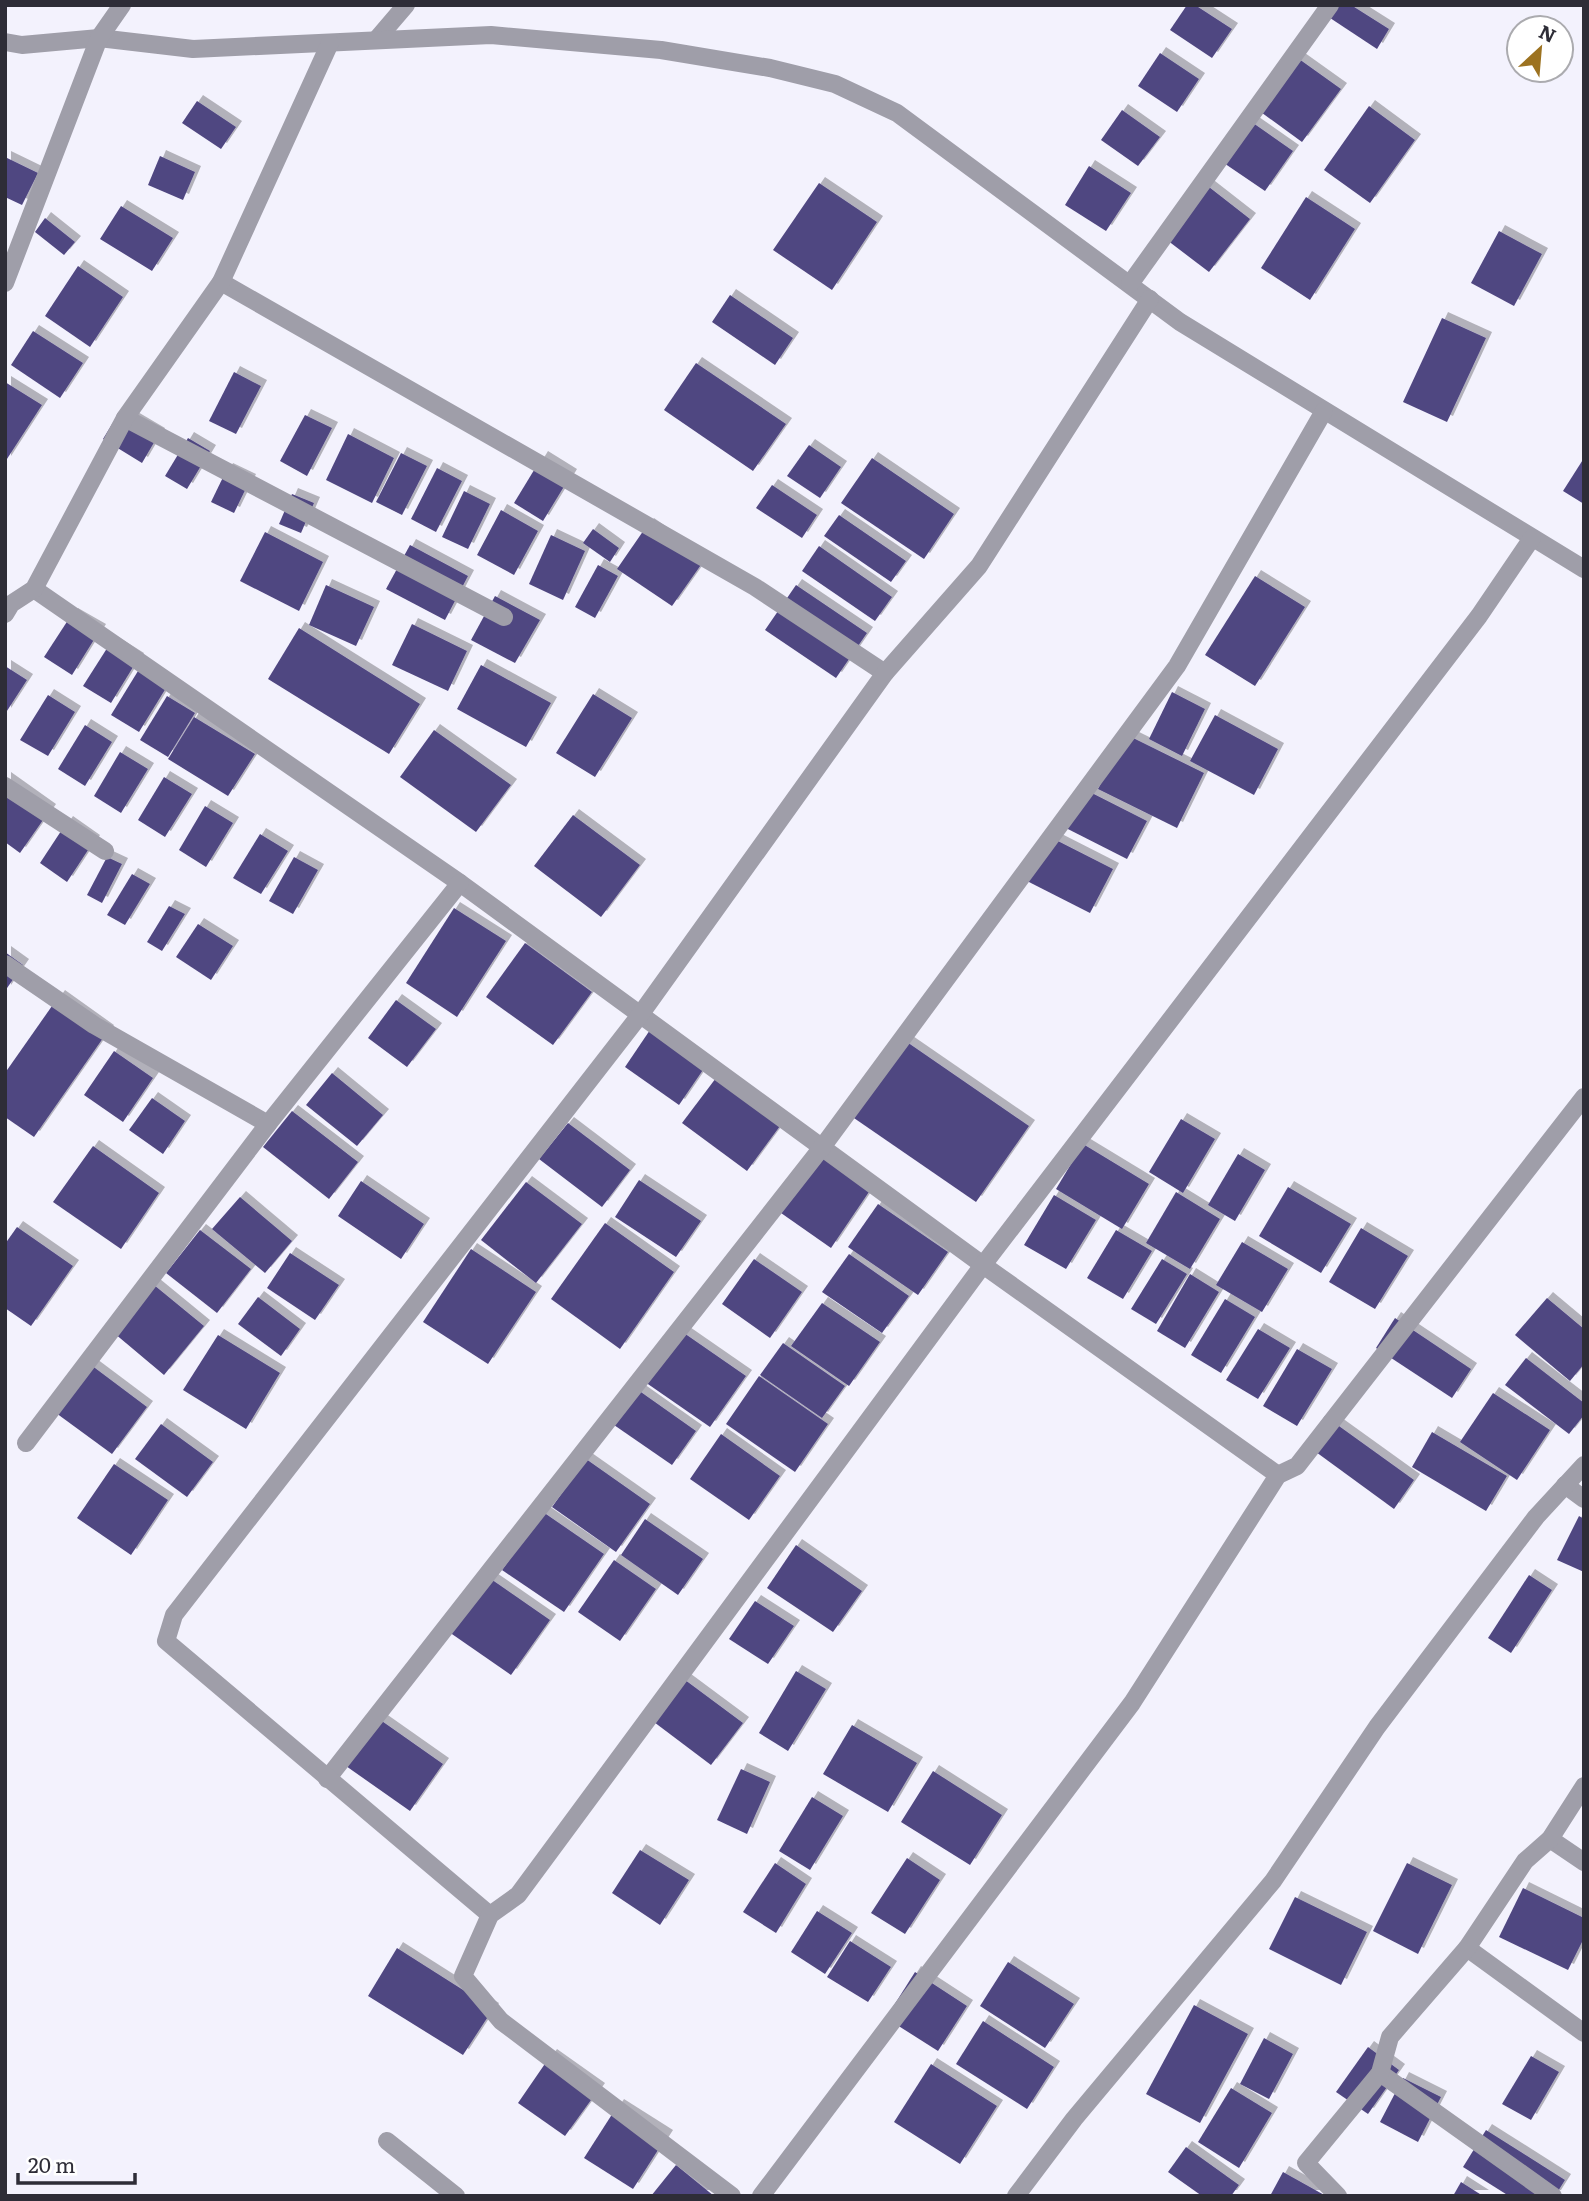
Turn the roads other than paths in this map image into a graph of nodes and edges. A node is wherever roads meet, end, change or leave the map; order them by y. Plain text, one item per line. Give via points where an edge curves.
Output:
1 (122, 5) edge
2 (407, 5) edge
3 (1330, 5) edge
4 (99, 38) junction
5 (376, 40) junction
6 (5, 42) edge
7 (330, 43) junction
8 (220, 282) junction
9 (5, 283) edge
10 (1130, 284) junction
11 (1150, 299) junction
12 (1324, 411) junction
13 (125, 418) junction
14 (1532, 538) junction
15 (1584, 569) edge
16 (34, 589) junction
17 (5, 614) edge
18 (504, 617) dead end
19 (886, 673) junction
20 (5, 786) edge
21 (104, 851) dead end
22 (460, 883) junction
23 (5, 964) edge
24 (640, 1015) junction
25 (1584, 1097) edge
26 (268, 1124) junction
27 (823, 1146) junction
28 (983, 1265) junction
29 (26, 1443) dead end
30 (1584, 1465) edge
31 (1278, 1475) junction
32 (1565, 1485) junction
33 (1584, 1499) edge
34 (327, 1779) junction
35 (1584, 1786) edge
36 (1550, 1839) junction
37 (1584, 1862) edge
38 (490, 1914) junction
39 (1467, 1948) junction
40 (1584, 2033) edge
41 (1380, 2073) junction
42 (387, 2141) dead end
43 (456, 2196) edge
44 (732, 2196) edge
45 (761, 2196) edge
46 (1016, 2196) edge
47 (1338, 2196) edge
48 (1553, 2196) edge

1 - 4 street
2 - 5 street
3 - 10 street
4 - 6 street via 22,45
4 - 7 street via 193,49
4 - 9 street
5 - 7 street
5 - 10 street via 491,35 662,50 835,84 897,113
7 - 8 street
8 - 13 street
8 - 19 street via 755,587
10 - 11 street
11 - 12 street
11 - 19 street via 979,566
12 - 14 street
12 - 27 street via 1177,666
13 - 16 street
13 - 18 street
14 - 15 street
14 - 28 street via 1479,616
16 - 17 street via 11,604
16 - 22 street
19 - 24 street
20 - 21 street
22 - 24 street
22 - 26 street
23 - 26 street via 94,1025
24 - 27 street
24 - 34 street via 174,1615 166,1641
25 - 31 street via 1297,1466
26 - 29 street
27 - 28 street
27 - 34 street
28 - 31 street
28 - 38 street via 518,1895
30 - 32 street
31 - 45 street via 1132,1703
32 - 33 street
32 - 46 street via 1377,1727 1273,1881 1074,2119
34 - 38 street
35 - 36 street
36 - 37 street
36 - 39 street via 1525,1861
38 - 44 street via 463,1976 501,2021
39 - 40 street
39 - 41 street via 1390,2037
41 - 47 street via 1306,2163
41 - 48 street
42 - 43 street

